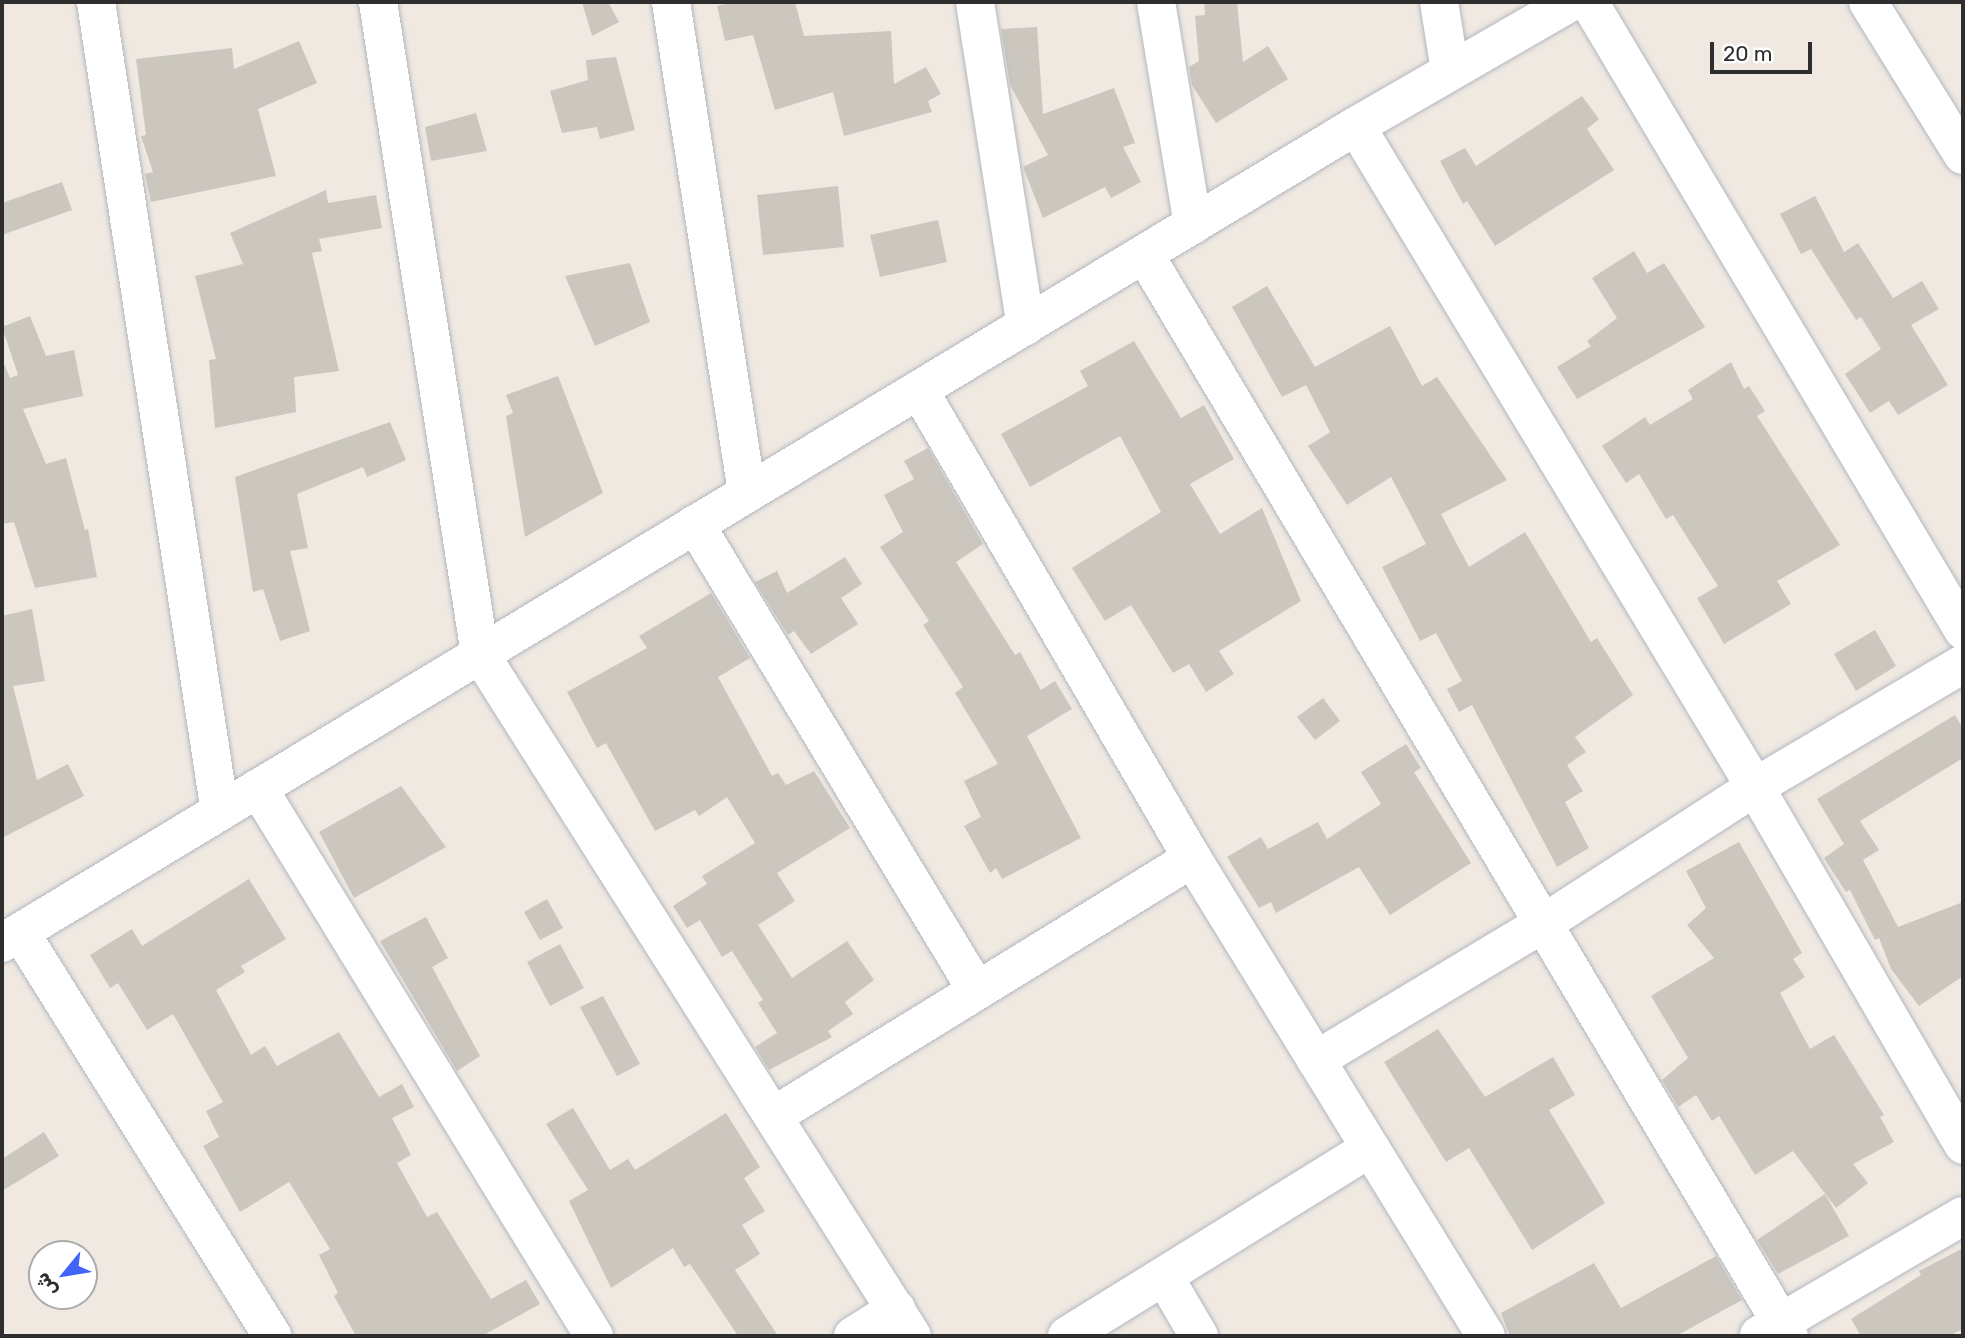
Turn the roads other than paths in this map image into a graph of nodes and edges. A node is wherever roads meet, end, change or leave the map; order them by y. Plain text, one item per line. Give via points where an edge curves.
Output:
1 (96, 2) edge
2 (378, 2) edge
3 (671, 2) edge
4 (975, 2) edge
5 (1156, 2) edge
6 (1439, 2) edge
7 (1571, 2) edge
8 (1588, 2) edge
9 (1868, 2) edge
10 (1450, 71) junction
11 (1356, 127) junction
12 (1963, 155) edge
13 (1193, 225) junction
14 (1145, 255) junction
15 (1026, 326) junction
16 (919, 390) junction
17 (747, 494) junction
18 (695, 524) junction
19 (1963, 630) edge
20 (480, 654) junction
21 (1963, 664) edge
22 (1755, 787) junction
23 (258, 788) junction
24 (220, 812) junction
25 (1192, 858) junction
26 (1541, 925) junction
27 (11, 937) edge
28 (976, 989) junction
29 (1316, 1060) junction
30 (775, 1115) junction
31 (1963, 1145) edge
32 (1370, 1148) junction
33 (1963, 1216) edge
34 (1165, 1278) junction
35 (904, 1323) edge
36 (1776, 1332) edge
37 (272, 1336) edge
38 (594, 1336) edge
39 (853, 1336) edge
40 (1067, 1336) edge
41 (1199, 1336) edge
42 (1486, 1336) edge

1 - 24 street
2 - 20 street
3 - 17 street
4 - 15 street
5 - 13 street
6 - 10 street
7 - 10 street
8 - 19 street
9 - 12 street
10 - 11 street
11 - 13 street
11 - 22 street
13 - 14 street
14 - 15 street
14 - 26 street
15 - 16 street
16 - 17 street
16 - 25 street
17 - 18 street
18 - 20 street
18 - 28 street
20 - 23 street
20 - 30 street
21 - 22 street
22 - 26 street
22 - 31 street
23 - 24 street
23 - 38 street
24 - 27 street
25 - 28 street
25 - 29 street
26 - 29 street
26 - 36 street
27 - 37 street
28 - 30 street
29 - 32 street
30 - 35 street
32 - 34 street
32 - 42 street
33 - 36 street
34 - 40 street
34 - 41 street
35 - 39 street

